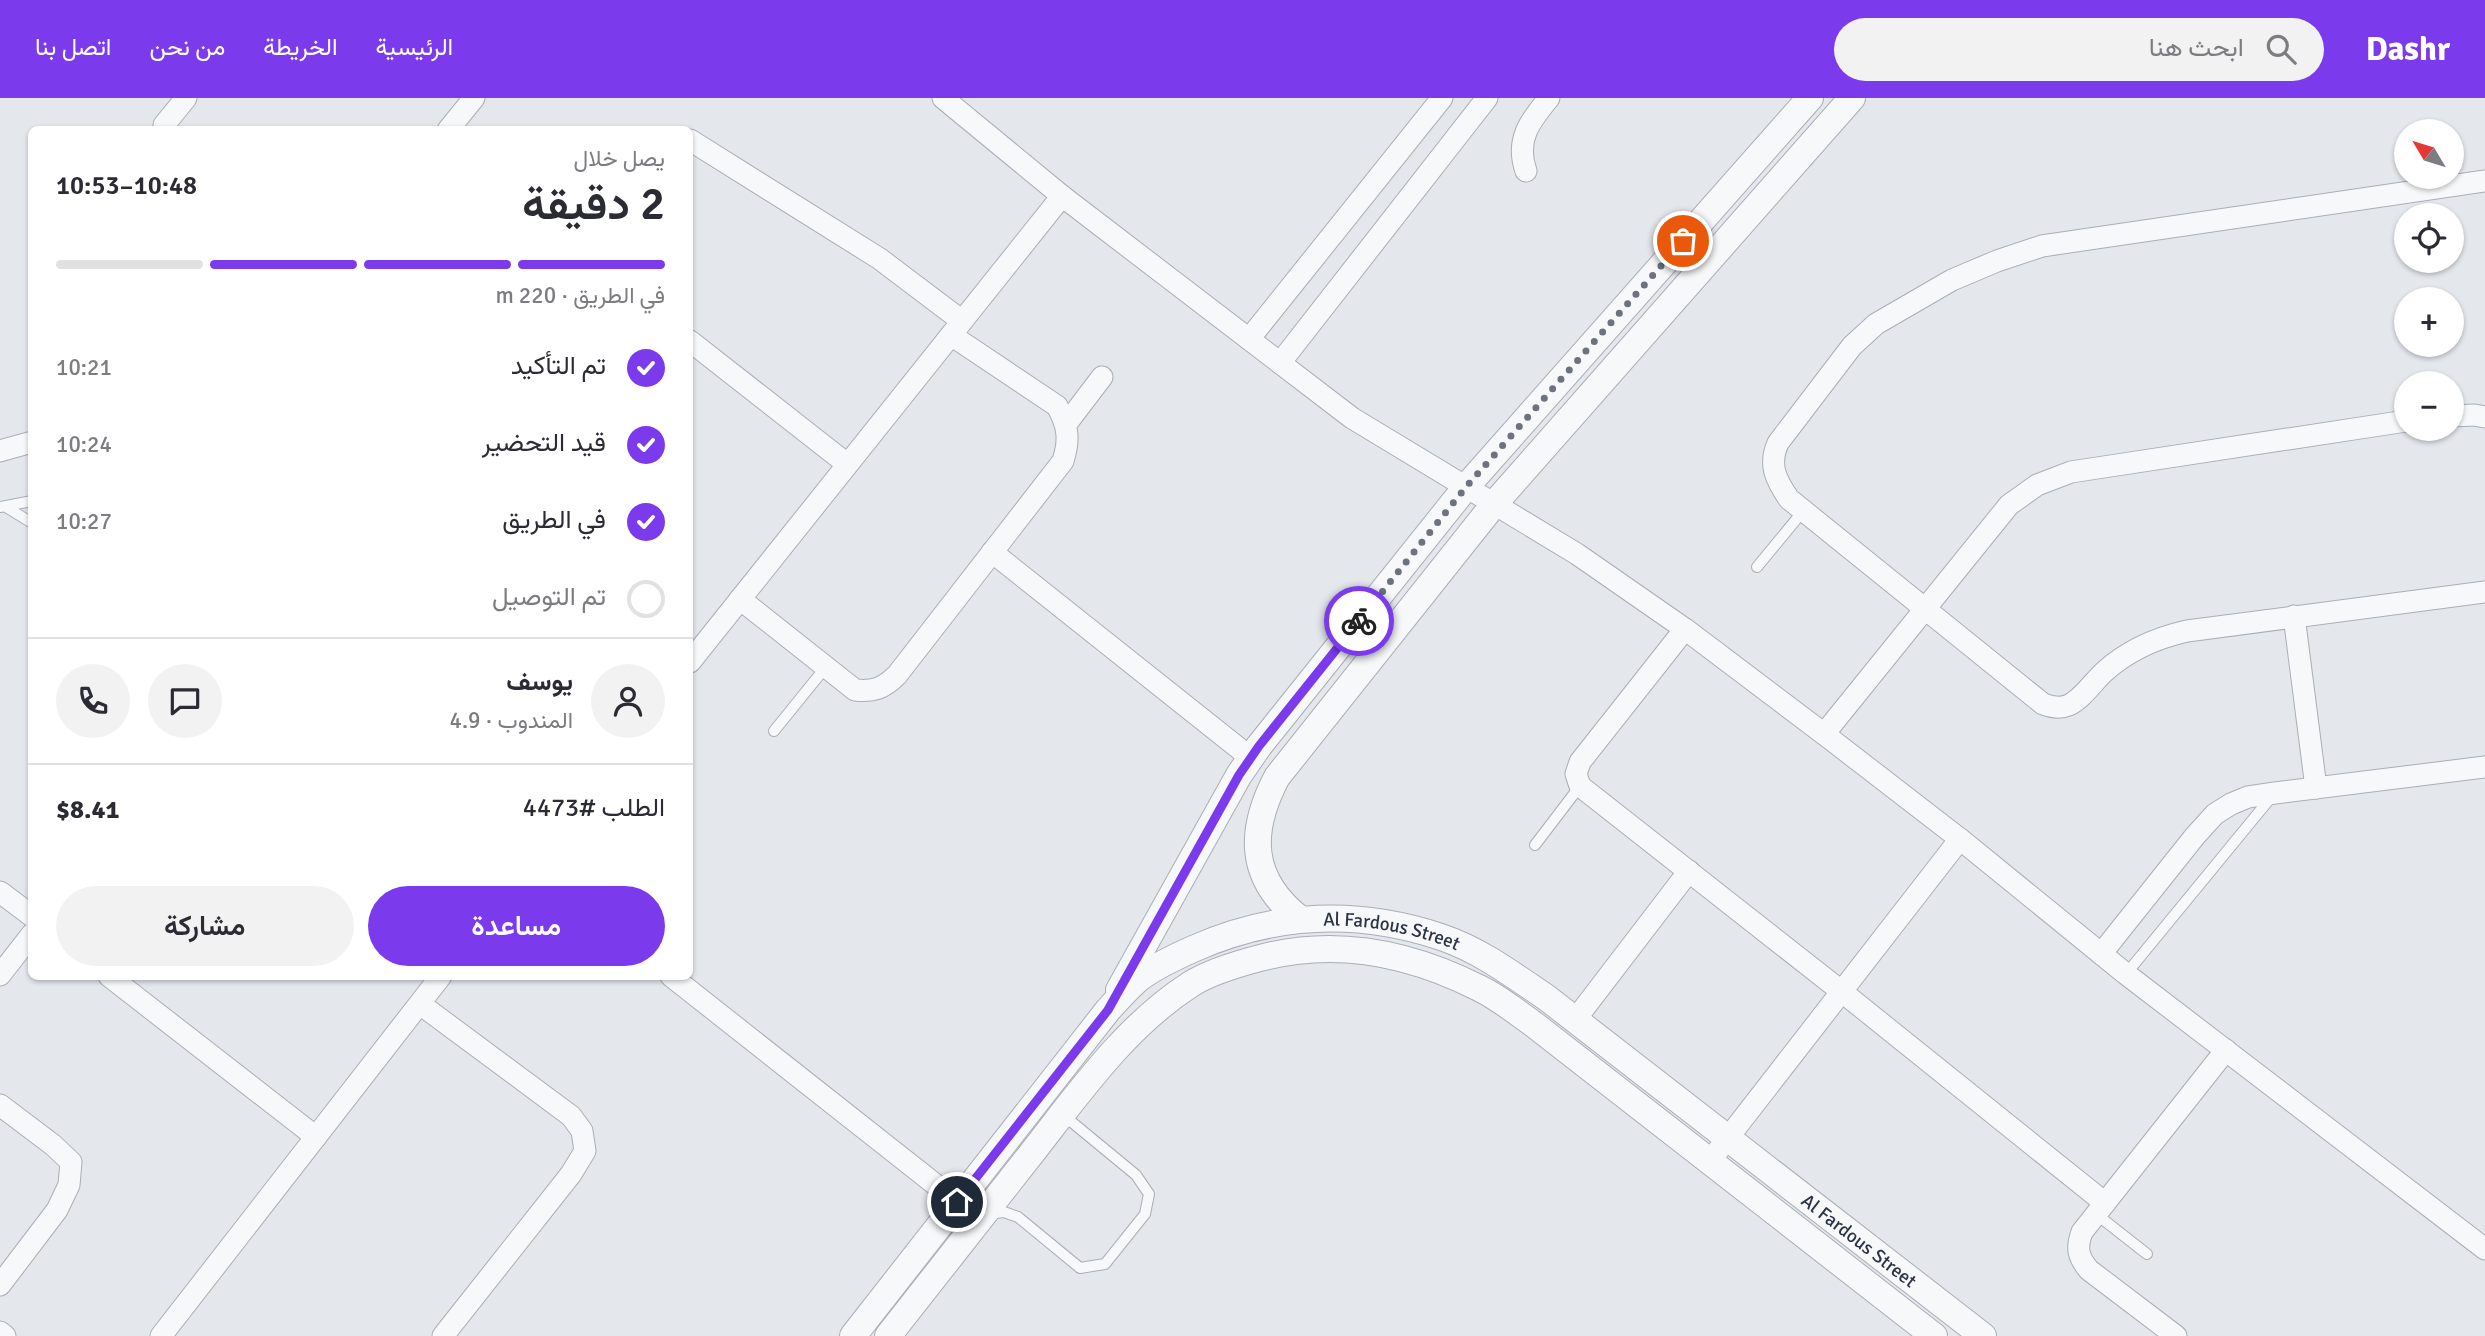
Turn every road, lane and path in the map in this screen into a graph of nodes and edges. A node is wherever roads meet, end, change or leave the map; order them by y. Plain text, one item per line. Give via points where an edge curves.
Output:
1 (186, 98) edge
2 (474, 98) edge
3 (944, 98) edge
4 (1442, 98) edge
5 (1487, 98) edge
6 (1549, 98) edge
7 (1810, 98) edge
8 (1852, 98) edge
9 (164, 126) edge
10 (451, 126) edge
11 (693, 142) edge
12 (1527, 171) dead end
13 (2485, 181) edge
14 (1062, 196) junction
15 (956, 328) junction
16 (1249, 339) junction
17 (693, 343) edge
18 (1280, 363) junction
19 (1102, 377) dead end
20 (2464, 415) edge
21 (2485, 417) edge
22 (1067, 423) junction
23 (2394, 423) edge
24 (28, 443) edge
25 (0, 451) edge
26 (847, 464) junction
27 (1466, 487) junction
28 (28, 502) edge
29 (1495, 503) junction
30 (3, 507) edge
31 (1804, 510) junction
32 (28, 521) edge
33 (992, 552) junction
34 (1757, 567) dead end
35 (2485, 592) edge
36 (740, 599) junction
37 (1925, 607) junction
38 (2294, 616) junction
39 (1685, 629) junction
40 (693, 658) edge
41 (825, 668) junction
42 (774, 732) dead end
43 (1824, 734) junction
44 (1251, 758) junction
45 (2485, 767) edge
46 (1580, 786) junction
47 (2316, 788) junction
48 (2275, 793) junction
49 (1960, 839) junction
50 (1535, 845) dead end
51 (1689, 871) junction
52 (0, 892) edge
53 (28, 913) edge
54 (1300, 919) junction
55 (28, 939) edge
56 (2101, 954) junction
57 (2126, 974) junction
58 (0, 975) edge
59 (114, 980) edge
60 (438, 980) edge
61 (676, 980) edge
62 (1841, 991) junction
63 (420, 1004) junction
64 (1108, 1010) junction
65 (1575, 1020) junction
66 (2225, 1050) junction
67 (0, 1105) edge
68 (1062, 1114) junction
69 (316, 1137) junction
70 (1728, 1139) junction
71 (1710, 1161) junction
72 (957, 1202) junction
73 (2100, 1209) junction
74 (979, 1219) junction
75 (2485, 1249) edge
76 (2147, 1254) dead end
77 (0, 1285) edge
78 (0, 1332) edge
79 (5, 1336) edge
80 (161, 1336) edge
81 (443, 1336) edge
82 (852, 1336) edge
83 (888, 1336) edge
84 (1934, 1336) edge
85 (1983, 1336) edge
86 (2176, 1336) edge

1 - 9 street
2 - 10 street
3 - 14 street
4 - 16 street
5 - 18 street
6 - 12 street via 1525,131 1521,153
7 - 27 street
8 - 29 street
11 - 15 street via 880,259
13 - 31 street via 2042,246 1952,280 1876,324 1852,346 1777,443 1772,457 1776,480
14 - 15 street
14 - 16 street
15 - 22 street via 1057,406
15 - 26 street
16 - 18 street
17 - 26 street
18 - 27 street via 1352,418
19 - 22 street
20 - 21 street
22 - 33 street via 1069,442 1063,461
23 - 37 street via 2071,472 2037,485 2009,505
24 - 25 street
26 - 36 street
27 - 29 street
27 - 44 street
28 - 30 lane
29 - 39 street
29 - 54 street via 1266,798 1257,832 1262,867 1276,896
30 - 32 lane
31 - 34 lane
31 - 37 street
33 - 41 street via 886,686 855,690
33 - 44 street
35 - 38 street
36 - 40 street
36 - 41 street
37 - 38 street via 2051,708 2071,705 2107,669 2134,649 2164,636
37 - 43 street
38 - 47 street
39 - 43 street
39 - 46 street via 1580,762 1576,774
41 - 42 lane
43 - 49 street
44 - 64 street
45 - 47 street
46 - 50 lane
46 - 51 street
47 - 48 street
48 - 56 street via 2248,797 2215,814
48 - 57 lane
49 - 56 street
49 - 62 street
51 - 62 street
51 - 65 street
52 - 53 street
54 - 64 street, Al Fardous Street via 1215,940 1174,958 1139,979
54 - 65 street, Al Fardous Street via 1387,923 1443,938 1494,962
55 - 58 street
56 - 57 street
57 - 66 street
59 - 69 street
60 - 63 street
61 - 72 street
62 - 70 street
62 - 73 street
63 - 69 street
63 - 81 street via 571,1116 582,1131 585,1151
64 - 72 street, Al Fardous Street
65 - 70 street, Al Fardous Street
66 - 73 street
66 - 75 street
67 - 77 street via 71,1162 69,1185 57,1210
68 - 71 street, Al Fardous Street via 1122,1043 1192,983 1287,951 1334,947 1384,953 1435,968 1481,989
68 - 74 street, Al Fardous Street
68 - 74 lane via 1136,1175 1149,1194 1145,1214 1105,1264 1080,1268 1018,1217 996,1212
69 - 80 street
70 - 71 street
70 - 85 street, Al Fardous Street
71 - 84 street, Al Fardous Street
72 - 74 street
72 - 82 street, Al Fardous Street
73 - 76 lane
73 - 86 street via 2082,1232 2080,1259
74 - 83 street, Al Fardous Street
78 - 79 street

